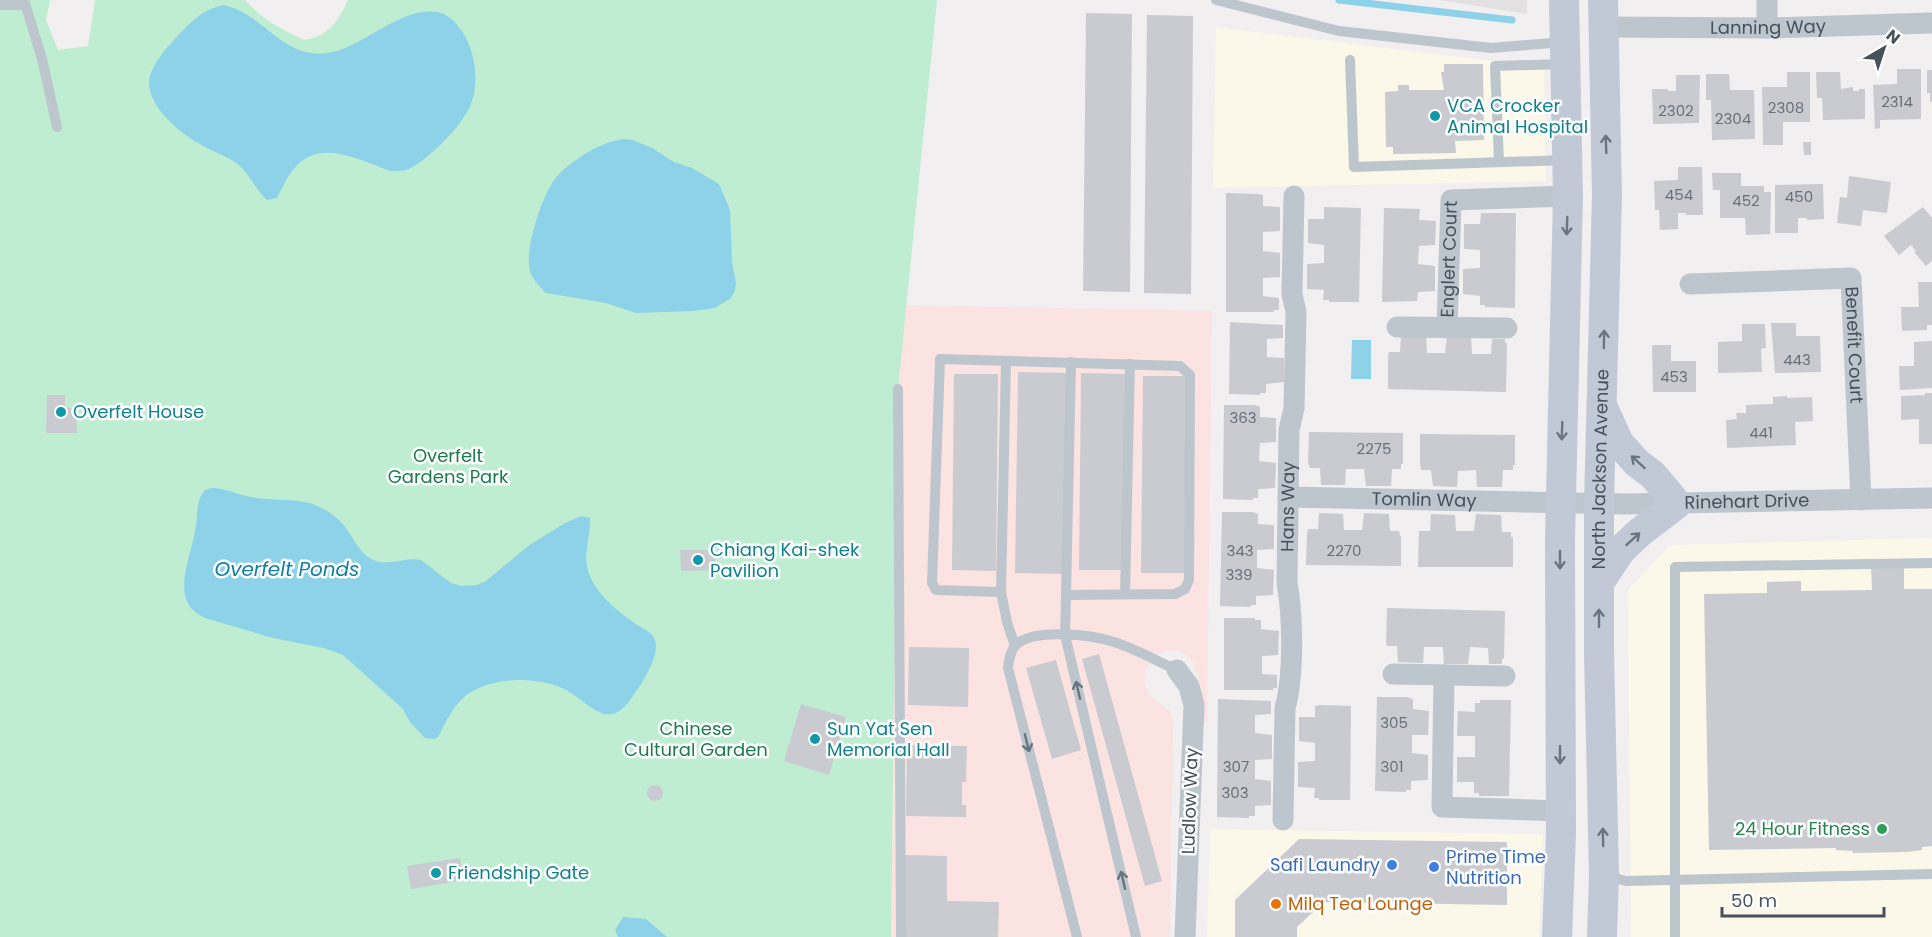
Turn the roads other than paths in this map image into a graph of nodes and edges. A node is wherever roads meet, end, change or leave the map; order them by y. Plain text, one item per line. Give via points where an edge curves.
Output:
1 (1216, 0) edge
2 (1564, 0) edge
3 (1767, 0) edge
4 (24, 3) edge
5 (0, 5) edge
6 (1603, 14) edge
7 (1932, 23) edge
8 (1767, 28) junction
9 (1564, 53) junction
10 (1350, 60) dead end
11 (57, 127) dead end
12 (1567, 160) junction
13 (1499, 162) junction
14 (1294, 196) dead end
15 (1568, 196) junction
16 (1689, 284) dead end
17 (1397, 327) dead end
18 (1447, 328) junction
19 (1507, 328) dead end
20 (1006, 361) junction
21 (1071, 362) junction
22 (1130, 364) junction
23 (898, 389) dead end
24 (1602, 407) junction
25 (1288, 497) junction
26 (1932, 498) edge
27 (1861, 500) junction
28 (1561, 502) junction
29 (1599, 503) junction
30 (1677, 504) junction
31 (1932, 563) edge
32 (1599, 583) junction
33 (1001, 592) junction
34 (1125, 594) junction
35 (1066, 595) junction
36 (1065, 635) junction
37 (1015, 646) junction
38 (1177, 670) joint
39 (1393, 674) dead end
40 (1444, 675) junction
41 (1505, 676) dead end
42 (1560, 811) junction
43 (1283, 820) dead end
44 (1932, 874) edge
45 (1604, 875) junction
46 (1675, 880) junction
47 (901, 937) edge
48 (1077, 937) edge
49 (1136, 937) edge
50 (1185, 937) edge
51 (1557, 937) edge
52 (1602, 937) edge
53 (1675, 937) edge

1 - 9 lane via 1339,31
2 - 9 main road
3 - 8 street
4 - 5 lane
4 - 11 lane
6 - 8 street, Lanning Way
24 -> 6 main road, North Jackson Avenue via 1607,195
7 - 8 street, Lanning Way
9 - 12 main road
9 - 13 lane via 1495,66
10 - 13 lane via 1354,167
12 - 13 lane
12 - 15 main road
14 - 25 street, Hans Way via 1292,294 1296,312
15 - 18 street, Englert Court via 1451,200
15 -> 28 main road
16 - 27 street, Benefit Court via 1851,278
17 - 18 street, Englert Court
18 - 19 street, Englert Court
20 - 21 lane
20 - 33 lane
20 - 33 lane via 940,358 932,583 936,590
21 - 22 lane
21 - 35 lane
22 - 34 lane
22 - 34 lane via 1180,366 1190,375 1189,580 1185,589 1174,594
23 - 47 lane
24 - 29 main road, North Jackson Avenue
30 -> 24 main road via 1653,474 1619,443
25 - 28 street, Tomlin Way
25 - 43 street, Hans Way via 1290,691 1285,708
26 - 27 street, Rinehart Drive
27 - 30 street, Rinehart Drive
28 - 29 street, Rinehart Drive
28 -> 42 main road
29 - 30 street, Rinehart Drive
29 - 32 main road, North Jackson Avenue
32 -> 30 main road via 1621,550
31 - 46 lane via 1675,567
45 -> 32 main road, North Jackson Avenue
33 - 37 lane
34 - 35 lane
35 - 36 lane
36 - 37 lane via 1049,634
36 - 38 lane via 1116,642
49 -> 36 lane
37 -> 48 lane via 1008,668
38 - 50 street, Ludlow Way via 1189,686 1194,705
39 - 40 street
40 - 41 street
40 - 42 street via 1442,807
42 - 51 main road
44 - 46 lane
45 - 46 lane via 1626,881
45 - 52 main road, North Jackson Avenue
46 - 53 lane

